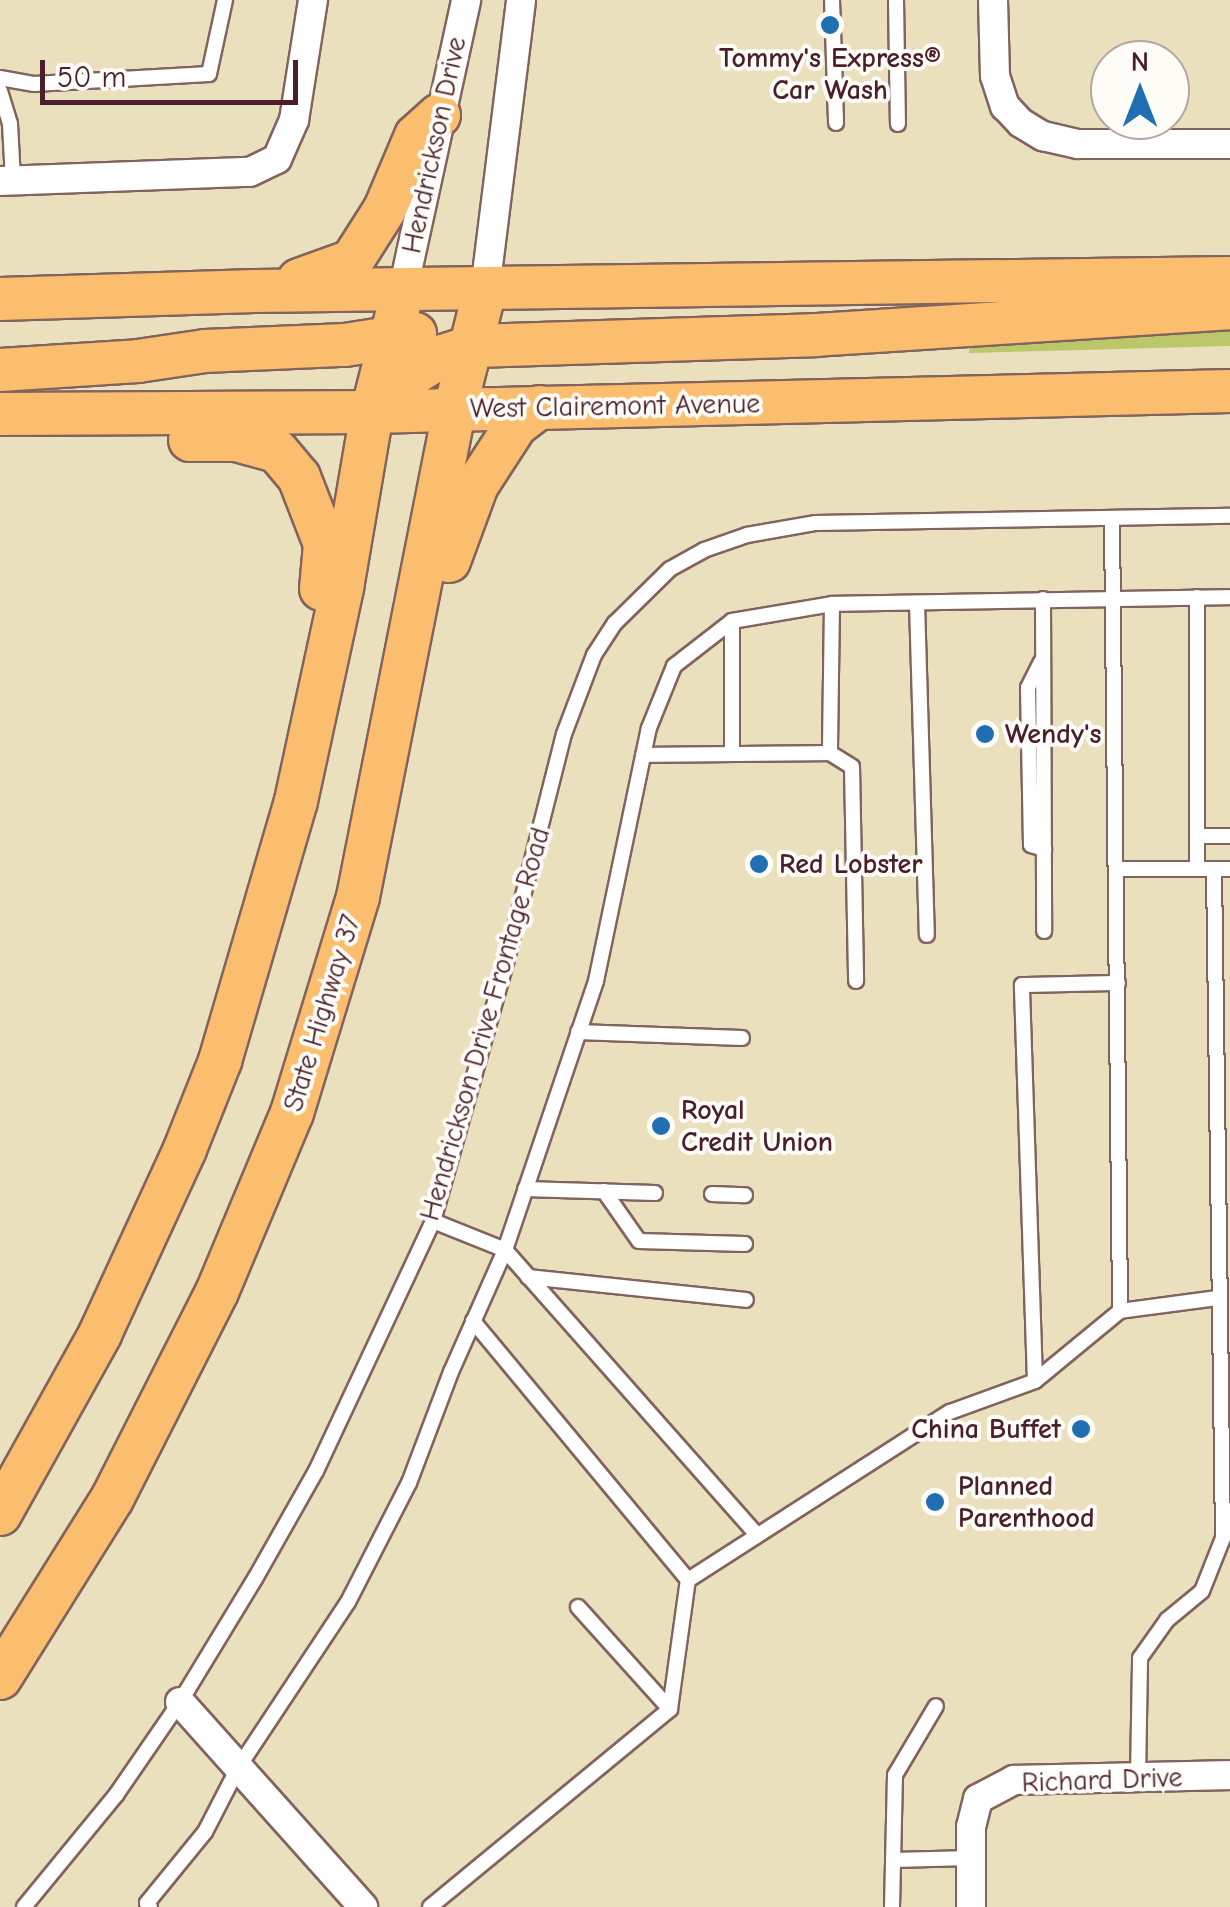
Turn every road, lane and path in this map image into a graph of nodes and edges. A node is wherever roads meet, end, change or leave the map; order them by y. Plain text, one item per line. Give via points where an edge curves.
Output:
1 (225, 0) edge
2 (313, 0) edge
3 (466, 0) edge
4 (521, 0) edge
5 (832, 0) edge
6 (896, 0) edge
7 (993, 0) edge
8 (0, 78) edge
9 (0, 91) edge
10 (439, 115) junction
11 (836, 123) dead end
12 (898, 124) dead end
13 (1230, 144) edge
14 (6, 180) edge
15 (1230, 278) edge
16 (403, 290) junction
17 (485, 290) junction
18 (255, 291) junction
19 (0, 299) edge
20 (1230, 308) edge
21 (392, 338) junction
22 (473, 346) junction
23 (0, 370) edge
24 (1230, 391) edge
25 (540, 408) junction
26 (455, 409) junction
27 (372, 412) junction
28 (0, 414) edge
29 (0, 442) edge
30 (1230, 516) edge
31 (1112, 518) junction
32 (1230, 596) edge
33 (1198, 597) junction
34 (1114, 598) junction
35 (1042, 599) junction
36 (917, 602) junction
37 (832, 604) junction
38 (732, 622) junction
39 (306, 748) junction
40 (830, 752) junction
41 (732, 754) junction
42 (643, 756) junction
43 (375, 813) junction
44 (1198, 836) junction
45 (1230, 836) edge
46 (1116, 869) junction
47 (1198, 869) junction
48 (1222, 869) edge
49 (1044, 931) dead end
50 (927, 935) dead end
51 (856, 981) dead end
52 (1118, 982) junction
53 (578, 1032) junction
54 (742, 1038) dead end
55 (525, 1189) junction
56 (604, 1192) junction
57 (655, 1193) dead end
58 (712, 1194) dead end
59 (745, 1196) dead end
60 (433, 1220) junction
61 (745, 1244) dead end
62 (505, 1250) junction
63 (528, 1277) junction
64 (1218, 1298) junction
65 (746, 1300) dead end
66 (1120, 1311) junction
67 (472, 1321) junction
68 (1035, 1382) junction
69 (0, 1514) edge
70 (756, 1534) junction
71 (688, 1580) junction
72 (578, 1607) dead end
73 (0, 1678) edge
74 (180, 1702) junction
75 (936, 1706) dead end
76 (670, 1709) junction
77 (238, 1768) junction
78 (1230, 1775) edge
79 (1138, 1777) junction
80 (971, 1858) junction
81 (892, 1860) junction
82 (24, 1907) edge
83 (150, 1907) edge
84 (363, 1907) edge
85 (430, 1907) edge
86 (892, 1907) edge
87 (971, 1907) edge

1 - 8 lane via 209,74 34,84
2 - 14 street via 294,120 276,159 250,172
3 - 10 street, Hendrickson Drive
4 - 17 street, Hendrickson Drive
5 - 11 lane
6 - 12 lane
7 - 13 street via 995,76 1006,106 1042,136 1078,144
9 - 14 lane via 10,124
10 - 16 street, Hendrickson Drive
10 - 18 main road via 416,136 385,209 352,261
15 - 17 main road
16 - 17 main road
16 - 18 main road
16 - 21 main road
17 - 21 main road via 452,322
17 - 22 main road, State Highway 37
18 - 19 main road
20 - 22 main road via 815,335
21 - 23 main road
21 - 27 main road
22 - 26 main road, State Highway 37
22 - 27 main road via 416,372
24 - 25 main road, West Clairemont Avenue
25 - 26 main road, West Clairemont Avenue
25 - 43 main road via 516,425 459,525 415,730 401,776
26 - 27 main road, West Clairemont Avenue
26 - 43 main road, State Highway 37
27 - 28 main road, West Clairemont Avenue
27 - 39 main road
29 - 39 main road via 236,440 277,451 299,477 324,544
30 - 31 lane, Hendrickson Drive Frontage Road
31 - 34 lane
31 - 60 lane, Hendrickson Drive Frontage Road via 816,523 747,534 704,550 641,594 585,672 564,734
32 - 33 lane
33 - 34 lane
33 - 44 lane
34 - 35 lane
34 - 46 lane
35 - 36 lane
35 - 49 lane
36 - 37 lane
36 - 50 lane
37 - 38 lane
37 - 40 lane
38 - 41 lane
38 - 42 lane via 674,666
39 - 69 main road via 247,976 192,1132 100,1334
40 - 41 lane
40 - 51 lane via 852,768
41 - 42 lane
42 - 53 lane via 596,981
43 - 73 main road, State Highway 37 via 328,1006 257,1200 112,1499
44 - 45 lane
44 - 47 lane
46 - 47 lane
46 - 52 lane
47 - 48 lane
48 - 64 lane
52 - 66 lane
52 - 68 lane via 1022,985
53 - 54 lane
53 - 55 lane
55 - 56 lane
55 - 62 lane
56 - 57 lane
56 - 61 lane via 639,1241
58 - 59 lane
60 - 62 lane
60 - 74 lane, Hendrickson Drive Frontage Road via 316,1471
62 - 63 lane
62 - 67 lane
63 - 65 lane
63 - 70 lane
64 - 66 lane
64 - 79 lane via 1224,1538 1202,1592 1167,1620 1140,1658
66 - 68 lane
67 - 71 lane
67 - 77 lane via 409,1483 348,1602
68 - 70 lane via 950,1412
70 - 71 lane
71 - 76 lane
72 - 76 lane
74 - 77 street
74 - 82 lane, Hendrickson Drive Frontage Road
75 - 81 lane via 895,1774
76 - 85 lane
77 - 83 lane via 205,1832
77 - 84 street
78 - 79 street, Richard Drive
79 - 80 street, Richard Drive via 1014,1780 978,1798
80 - 81 lane
80 - 87 street
81 - 86 lane

